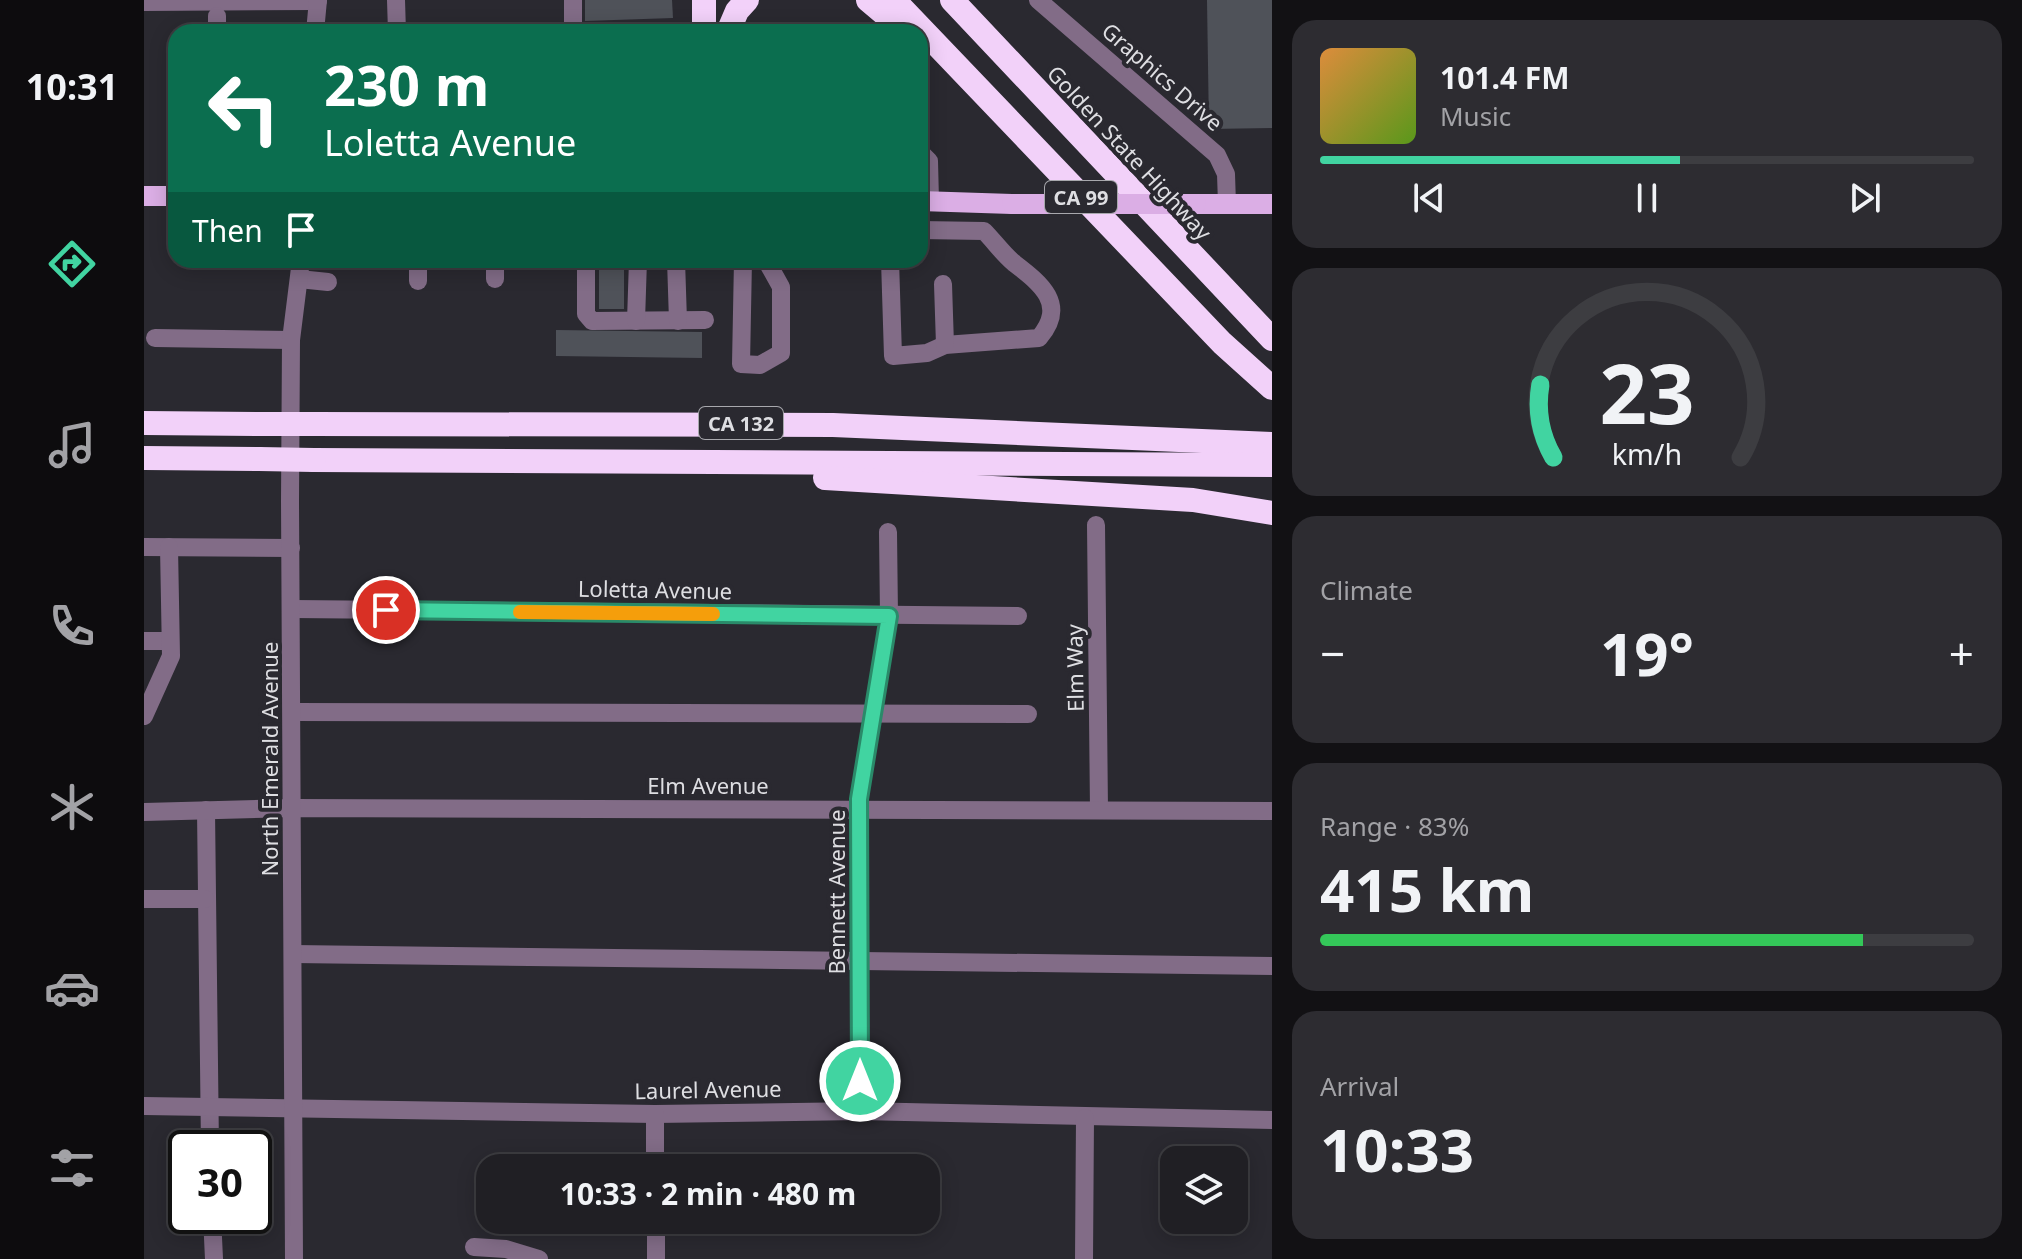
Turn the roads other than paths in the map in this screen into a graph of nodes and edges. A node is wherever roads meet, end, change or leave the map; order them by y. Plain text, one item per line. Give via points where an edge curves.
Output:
1 (318, 0) edge
2 (396, 0) edge
3 (573, 0) edge
4 (704, 0) edge
5 (747, 0) edge
6 (868, 0) edge
7 (894, 0) edge
8 (952, 0) edge
9 (1038, 0) edge
10 (144, 2) edge
11 (316, 24) edge
12 (397, 24) edge
13 (573, 24) edge
14 (704, 24) edge
15 (731, 24) edge
16 (896, 24) edge
17 (917, 24) edge
18 (928, 36) edge
19 (928, 51) edge
20 (990, 102) junction
21 (144, 196) edge
22 (168, 196) edge
23 (928, 201) edge
24 (959, 202) junction
25 (1227, 204) junction
26 (1272, 204) edge
27 (1155, 219) junction
28 (959, 228) junction
29 (928, 230) edge
30 (300, 268) edge
31 (418, 268) edge
32 (586, 268) edge
33 (638, 268) edge
34 (676, 268) edge
35 (743, 268) edge
36 (770, 268) edge
37 (890, 268) edge
38 (299, 279) junction
39 (418, 281) dead end
40 (328, 282) dead end
41 (943, 284) dead end
42 (1272, 317) edge
43 (705, 320) dead end
44 (636, 321) junction
45 (678, 321) junction
46 (155, 338) dead end
47 (1272, 339) edge
48 (291, 340) junction
49 (945, 345) junction
50 (1272, 388) edge
51 (144, 423) edge
52 (1272, 444) edge
53 (144, 458) edge
54 (499, 462) junction
55 (1272, 465) edge
56 (1272, 513) edge
57 (1096, 525) dead end
58 (888, 532) dead end
59 (144, 547) edge
60 (169, 547) junction
61 (291, 548) junction
62 (292, 609) junction
63 (889, 616) junction
64 (1018, 616) dead end
65 (144, 641) edge
66 (169, 641) junction
67 (294, 712) junction
68 (1028, 714) dead end
69 (144, 716) edge
70 (873, 716) junction
71 (294, 808) junction
72 (206, 810) junction
73 (859, 810) junction
74 (1099, 810) junction
75 (1272, 811) edge
76 (144, 812) edge
77 (144, 899) edge
78 (205, 899) junction
79 (293, 954) junction
80 (860, 961) junction
81 (1272, 966) edge
82 (209, 1104) junction
83 (144, 1106) edge
84 (291, 1106) junction
85 (860, 1111) junction
86 (655, 1114) junction
87 (1085, 1118) junction
88 (1272, 1120) edge
89 (210, 1130) edge
90 (655, 1154) edge
91 (213, 1234) edge
92 (656, 1234) edge
93 (474, 1247) dead end
94 (214, 1259) edge
95 (294, 1259) edge
96 (539, 1259) edge
97 (656, 1259) edge
98 (1084, 1259) edge

1 - 10 street
1 - 11 street
2 - 12 street
3 - 13 street
4 - 14 highway
5 - 15 highway
6 - 16 highway
7 - 17 highway, CA 99
8 - 27 highway, Golden State Highway / CA 99
9 - 25 street, Graphics Drive via 1217,155 1226,174
18 - 20 highway, CA 99
19 - 20 highway
20 - 50 highway, CA 99 via 1222,343
21 - 22 main road
23 - 24 main road
24 - 25 main road, bridge
24 - 28 street
25 - 26 main road
27 - 42 highway
27 - 47 highway, Golden State Highway / CA 99
28 - 29 street
28 - 49 street via 984,231 1047,291 1051,308 1048,327 1039,338
30 - 38 street, North Emerald Avenue
31 - 39 street
32 - 44 street via 586,314 592,321
33 - 44 street
34 - 45 street
35 - 36 street via 741,364 760,365 781,353 781,287
37 - 49 street via 893,356 927,353
38 - 40 street
38 - 48 street, North Emerald Avenue
41 - 49 street
43 - 45 street
44 - 45 street
46 - 48 street
48 - 61 street, North Emerald Avenue
51 - 52 highway, CA 132, bridge via 804,424
53 - 54 highway, CA 132, bridge
54 - 55 highway
54 - 56 highway, CA 132 via 994,486 1193,500
57 - 74 street, Elm Way
58 - 63 street, Bennett Avenue
59 - 60 street
60 - 61 street
60 - 66 street
61 - 62 street, North Emerald Avenue
62 - 63 street, Loletta Avenue
62 - 67 street, North Emerald Avenue
63 - 64 street, Loletta Avenue
63 - 70 street, Bennett Avenue
65 - 66 street
66 - 69 street via 167,668
67 - 70 street
67 - 71 street, North Emerald Avenue
68 - 70 street
70 - 73 street, Bennett Avenue
71 - 72 street, Elm Avenue
71 - 73 street, Elm Avenue
71 - 79 street, North Emerald Avenue
72 - 76 street, Elm Avenue
72 - 78 street
73 - 74 street, Elm Avenue
73 - 80 street, Bennett Avenue
74 - 75 street, Elm Avenue
77 - 78 street
78 - 82 street
79 - 80 street
79 - 84 street, North Emerald Avenue
80 - 81 street
80 - 85 street, Bennett Avenue
82 - 83 street, Laurel Avenue
82 - 84 street, Laurel Avenue
82 - 89 street
84 - 86 street, Laurel Avenue
84 - 95 street, North Emerald Avenue
85 - 86 street, Laurel Avenue
85 - 87 street, Laurel Avenue
86 - 90 street
87 - 88 street, Laurel Avenue
87 - 98 street
91 - 94 street
92 - 97 street
93 - 96 street

